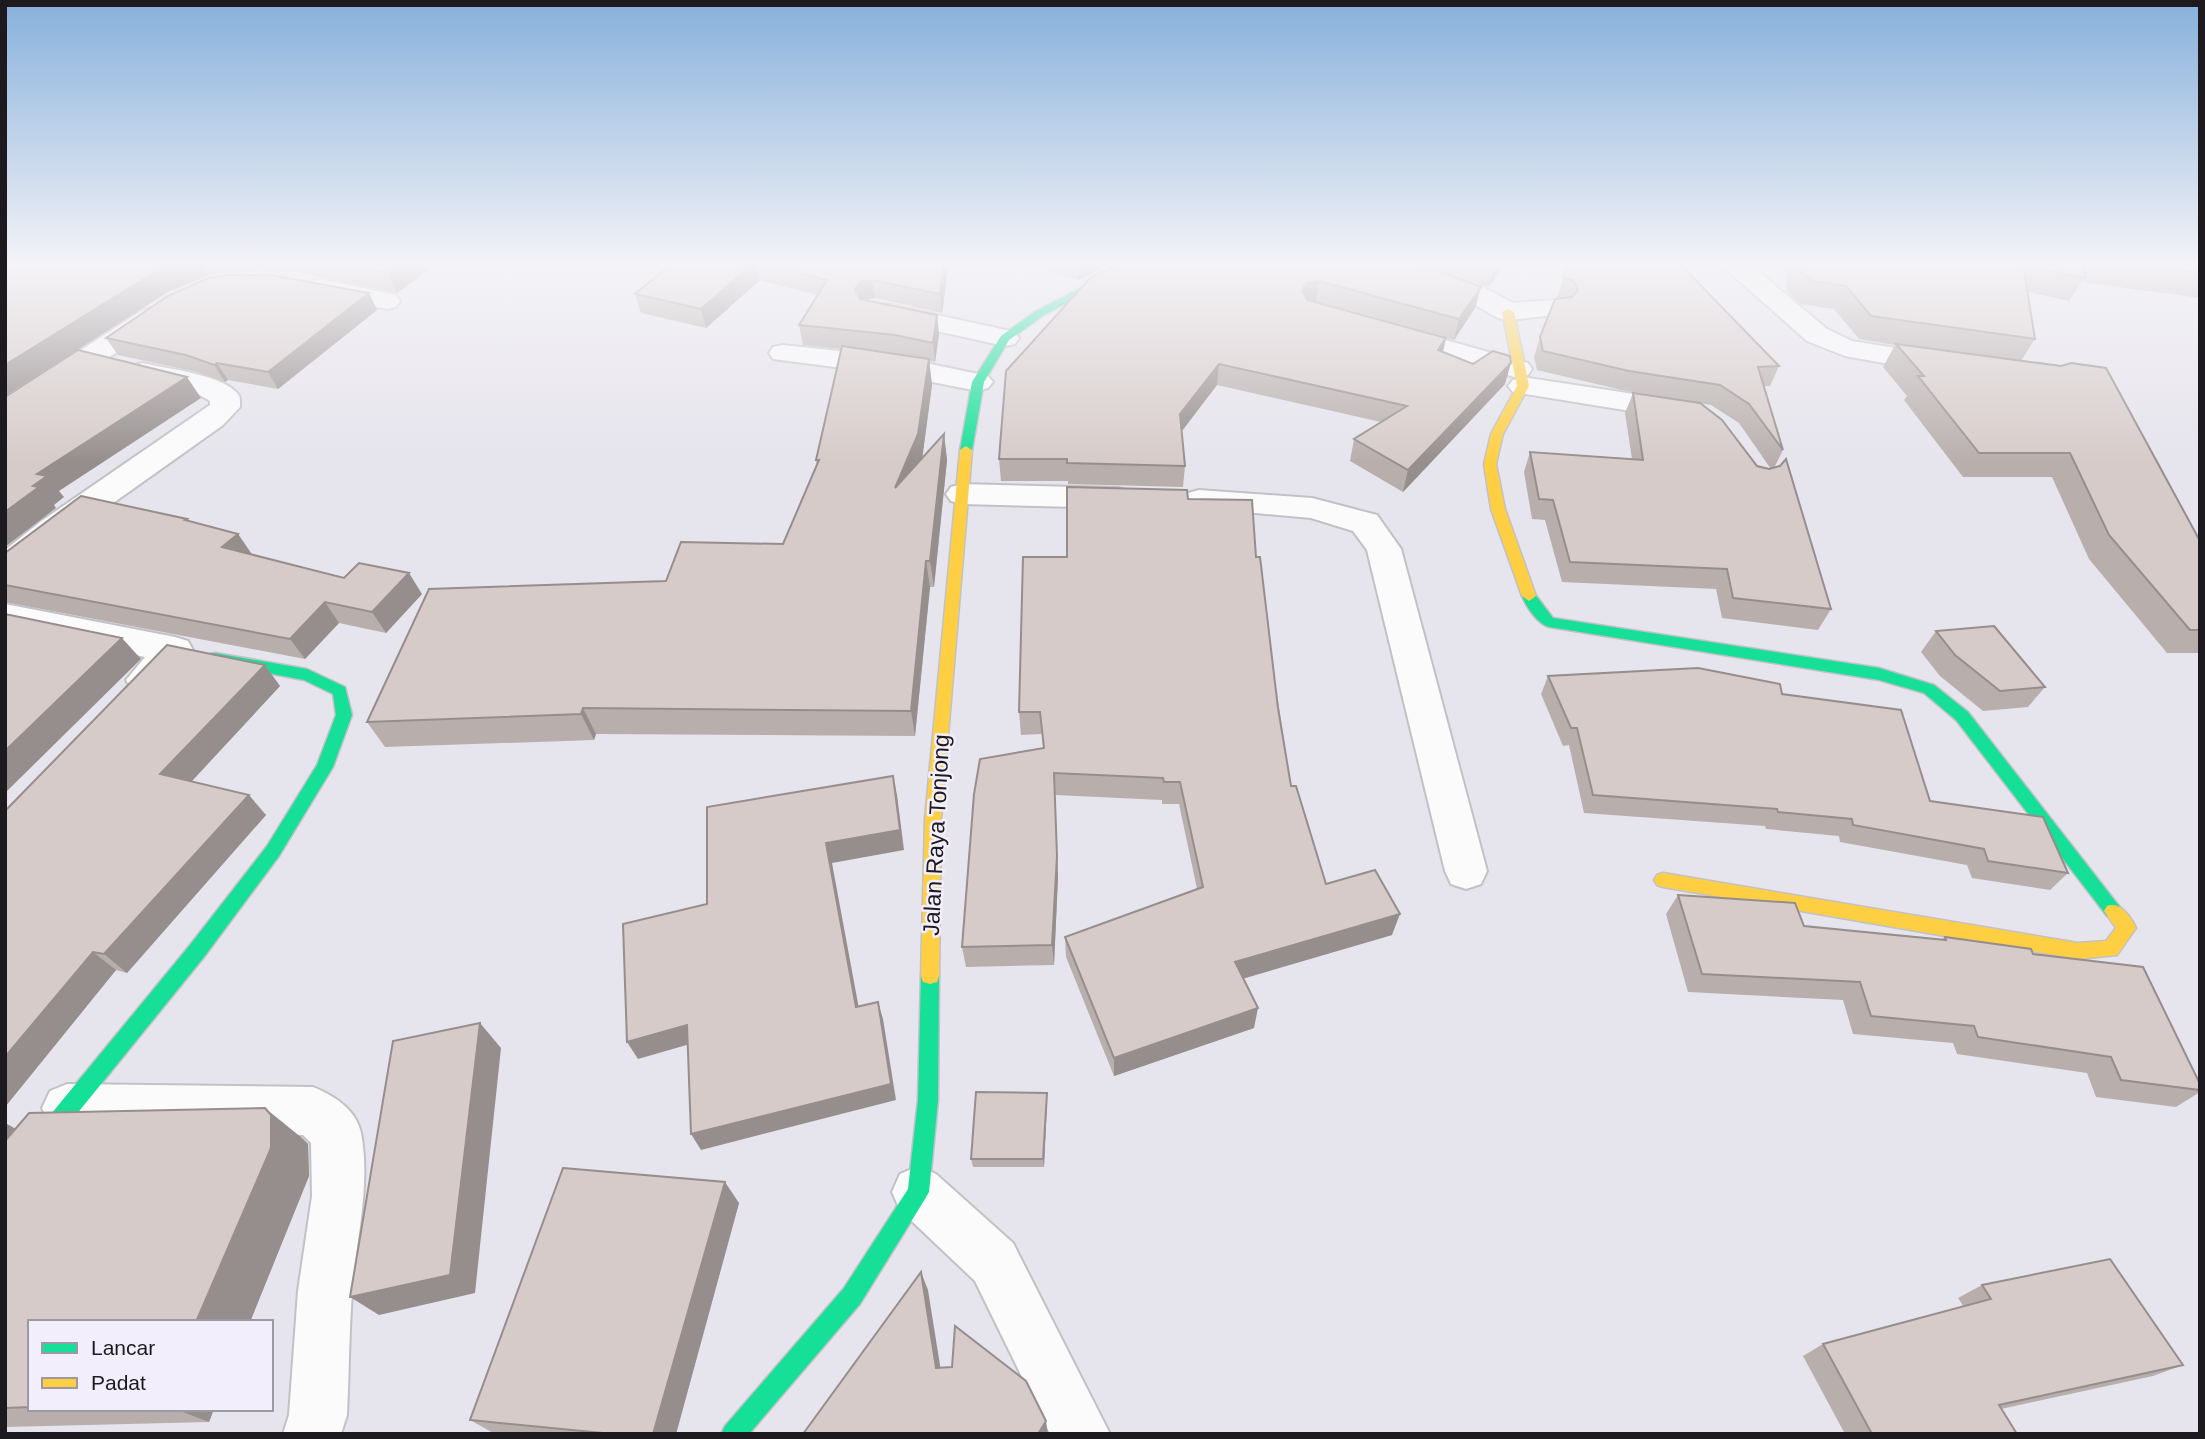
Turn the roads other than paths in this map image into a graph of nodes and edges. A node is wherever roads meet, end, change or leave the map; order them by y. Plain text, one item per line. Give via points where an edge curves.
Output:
1 (134, 329) edge
2 (965, 329) edge
3 (1017, 329) edge
4 (1376, 329) edge
5 (1511, 329) edge
6 (1810, 329) edge
7 (1005, 338) junction
8 (783, 353) dead end
9 (89, 359) junction
10 (1965, 367) edge
11 (1521, 377) junction
12 (978, 382) junction
13 (5, 412) edge
14 (1706, 415) edge
15 (962, 494) junction
16 (5, 568) edge
17 (5, 616) edge
18 (188, 653) junction
19 (125, 702) edge
20 (1466, 871) dead end
21 (1662, 880) dead end
22 (67, 1108) junction
23 (5, 1187) edge
24 (918, 1192) junction
25 (312, 1434) edge
26 (733, 1434) edge
27 (1081, 1434) edge

1 - 9 street
2 - 7 street
3 - 7 street, Jalan Raya Tonjong
4 - 11 street
5 - 11 street
6 - 10 street via 1845,348
7 - 12 street, Jalan Raya Tonjong
8 - 12 street via 897,366
9 - 13 street
9 - 16 street via 208,387 225,397 225,407
11 - 14 street
11 - 21 street via 1497,433 1490,464 1498,509 1532,603 1549,622 1879,674 1929,689 1962,716 2127,928 2111,949 2078,951
12 - 15 street, Jalan Raya Tonjong
15 - 20 street via 1312,508 1365,523 1384,549
15 - 24 street, Jalan Raya Tonjong via 933,819 928,1100
17 - 18 street
18 - 19 street
18 - 22 street via 307,676 340,691 344,715 325,767 273,852
22 - 23 street
22 - 25 street via 313,1111 336,1132 338,1196 325,1291 318,1415
24 - 26 street, Jalan Raya Tonjong via 852,1296
24 - 27 street via 994,1262

